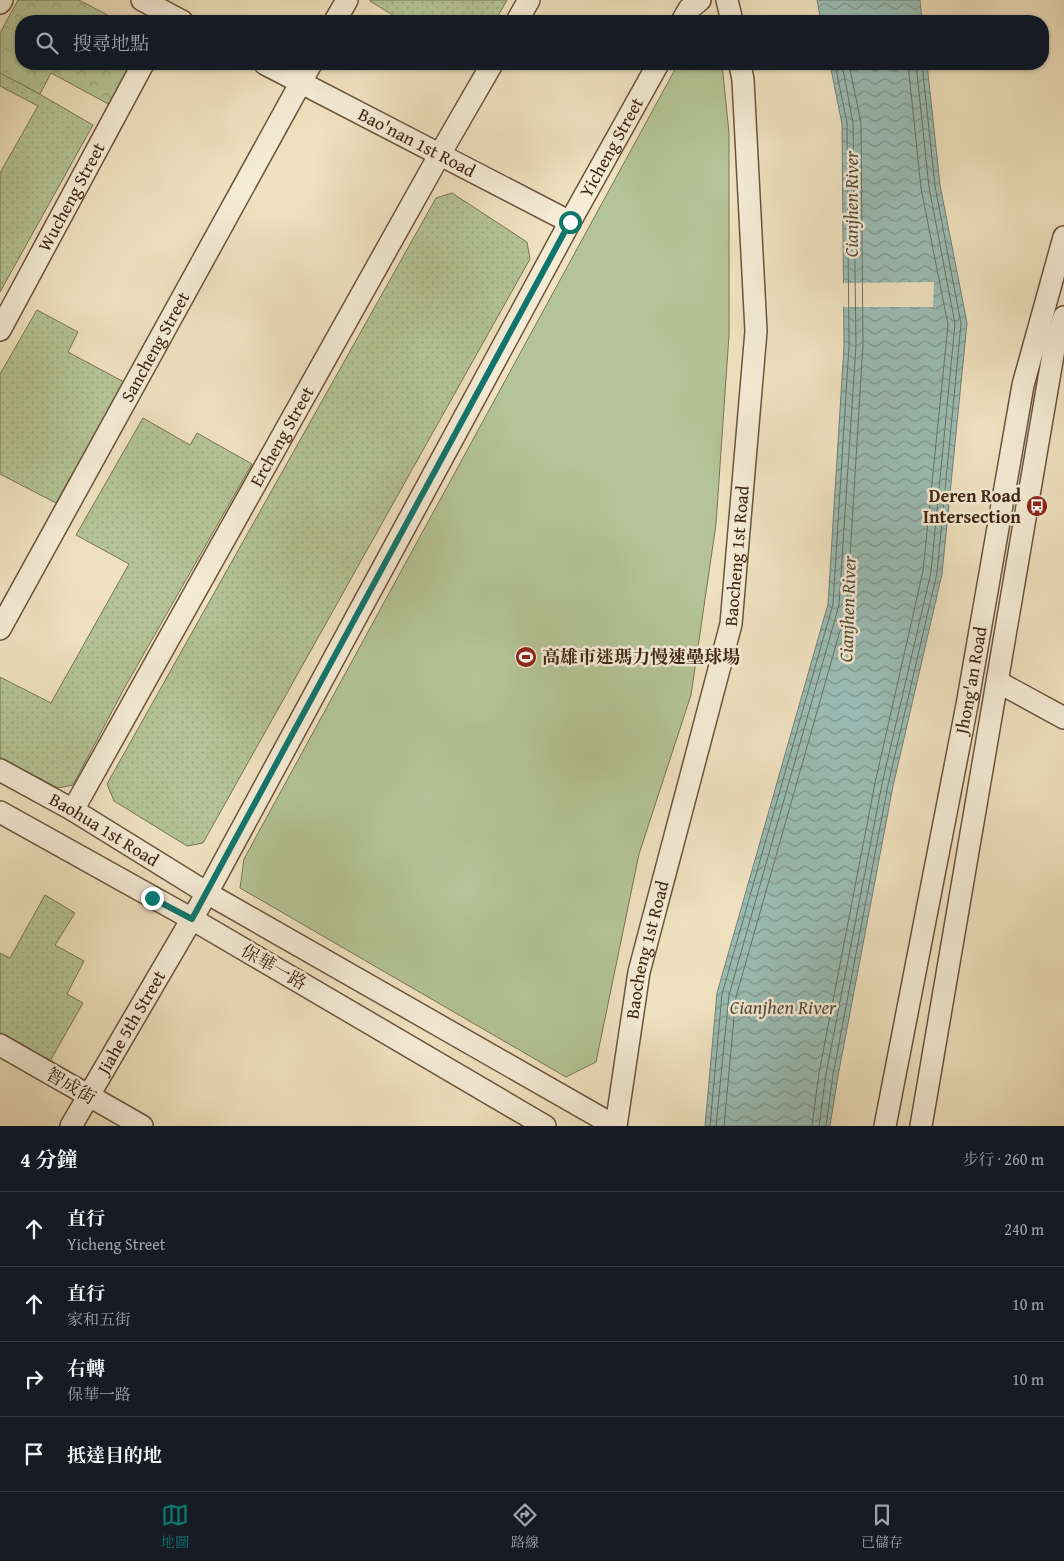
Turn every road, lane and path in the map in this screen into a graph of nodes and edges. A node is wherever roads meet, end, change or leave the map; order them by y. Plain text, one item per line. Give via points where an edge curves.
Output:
1 (2, 0) edge
2 (142, 0) edge
3 (347, 0) edge
4 (529, 0) edge
5 (700, 0) edge
6 (727, 0) edge
7 (0, 3) edge
8 (173, 14) edge
9 (338, 15) edge
10 (520, 15) edge
11 (686, 15) edge
12 (731, 15) edge
13 (140, 70) edge
14 (291, 70) edge
15 (489, 70) edge
16 (655, 70) edge
17 (741, 70) edge
18 (305, 73) edge
19 (440, 154) junction
20 (570, 222) junction
21 (1064, 236) edge
22 (1060, 268) edge
23 (1064, 317) edge
24 (0, 330) edge
25 (0, 629) edge
26 (998, 682) junction
27 (1064, 718) edge
28 (0, 770) edge
29 (73, 810) junction
30 (0, 812) edge
31 (207, 893) junction
32 (192, 919) junction
33 (0, 1045) edge
34 (88, 1095) junction
35 (71, 1126) edge
36 (142, 1126) edge
37 (544, 1126) edge
38 (615, 1126) edge
39 (886, 1126) edge
40 (921, 1126) edge

1 - 7 street
2 - 8 street
3 - 9 street
4 - 10 street
5 - 11 street
6 - 12 street
13 - 24 street, Wucheng Street
14 - 18 street, Bao'nan 1st Road
15 - 19 street, Ercheng Street
16 - 20 street, Yicheng Street
17 - 38 street, Baocheng 1st Road via 756,332 731,624 639,972
18 - 19 street, Bao'nan 1st Road
18 - 25 street, Sancheng Street
19 - 20 street, Bao'nan 1st Road
19 - 29 street, Ercheng Street
20 - 31 street, Yicheng Street
21 - 22 street, Jhong'an Road
22 - 39 street, Jhong'an Road via 1023,385 967,705
23 - 26 street, Jhong'an Road via 1053,352
26 - 27 street
26 - 40 street, Jhong'an Road
28 - 29 street, Baohua 1st Road
29 - 31 street, Baohua 1st Road
30 - 32 street, 保華一路
31 - 32 street, Jiahe 5th Street
31 - 38 street, 保華一路
32 - 34 street, Jiahe 5th Street
32 - 37 street, 保華一路
33 - 34 street, 智成街
34 - 35 street, Jiahe 5th Street
34 - 36 street, 智成街

